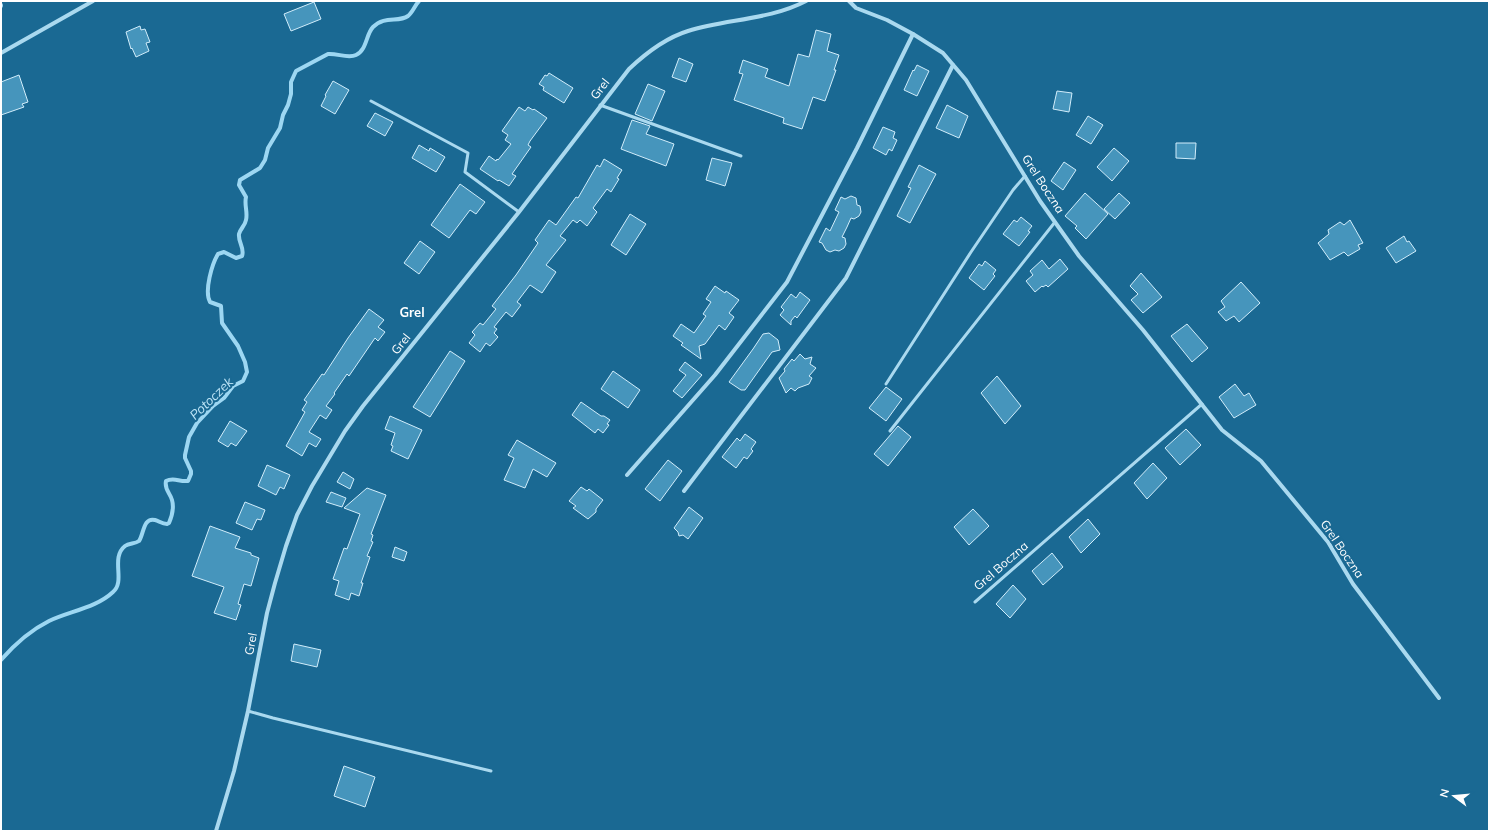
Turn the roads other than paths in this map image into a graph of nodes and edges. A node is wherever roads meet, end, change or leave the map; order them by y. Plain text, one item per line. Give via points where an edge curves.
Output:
1 (93, 1) edge
2 (806, 1) edge
3 (849, 1) edge
4 (913, 34) junction
5 (1, 53) edge
6 (953, 65) junction
7 (371, 101) dead end
8 (600, 105) junction
9 (741, 156) dead end
10 (1025, 176) junction
11 (519, 212) junction
12 (1055, 222) junction
13 (886, 384) dead end
14 (1202, 404) junction
15 (890, 431) dead end
16 (627, 475) dead end
17 (684, 491) dead end
18 (975, 602) dead end
19 (1439, 698) dead end
20 (248, 711) junction
21 (491, 770) dead end
22 (216, 831) edge

1 - 5 street
2 - 8 street, Grel via 782,11 703,27 672,38 633,64
3 - 4 street, Grel Boczna via 856,8
4 - 6 street, Grel Boczna via 943,53
4 - 16 street via 858,148 787,282 715,375
6 - 10 street, Grel Boczna via 966,80
6 - 17 street via 846,278
7 - 11 lane via 468,153 465,172
8 - 9 lane
8 - 11 street, Grel
10 - 12 street, Grel Boczna
10 - 13 lane via 971,252
11 - 20 street, Grel via 363,406 312,486 295,522 275,583
12 - 14 street, Grel Boczna via 1079,256
12 - 15 lane
14 - 18 lane, Grel Boczna
14 - 19 street, Grel Boczna via 1222,430 1261,461 1328,542 1353,584
20 - 21 lane
20 - 22 street, Grel via 234,772

